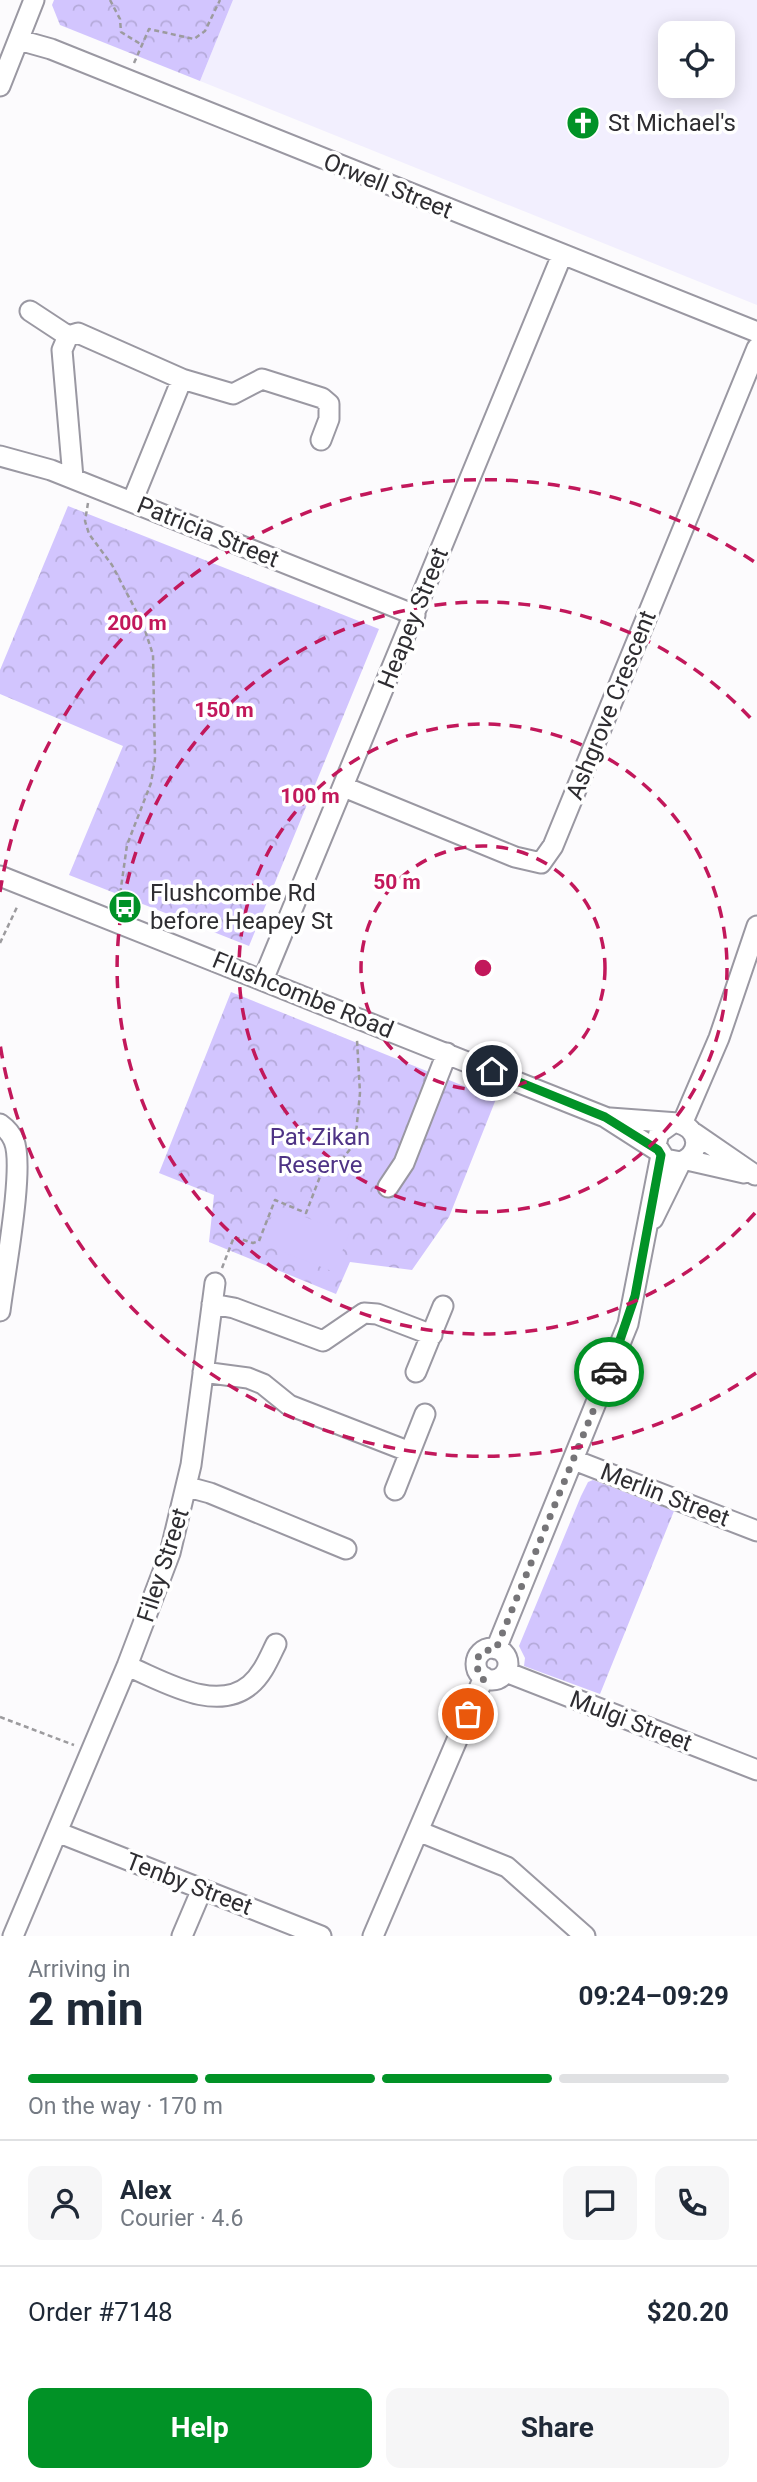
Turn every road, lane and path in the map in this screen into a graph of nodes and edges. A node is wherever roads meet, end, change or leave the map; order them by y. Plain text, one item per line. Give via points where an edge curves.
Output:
1 (34, 0) edge
2 (110, 0) edge
3 (220, 0) edge
4 (19, 40) junction
5 (0, 86) edge
6 (562, 255) junction
7 (30, 311) dead end
8 (757, 332) edge
9 (68, 336) junction
10 (757, 348) edge
11 (182, 379) junction
12 (321, 440) dead end
13 (0, 456) edge
14 (73, 478) junction
15 (91, 485) junction
16 (132, 502) junction
17 (415, 615) junction
18 (344, 787) junction
19 (0, 876) edge
20 (119, 902) dead end
21 (18, 905) dead end
22 (757, 926) edge
23 (0, 943) edge
24 (263, 980) junction
25 (357, 1040) dead end
26 (447, 1053) junction
27 (605, 1117) junction
28 (0, 1124) edge
29 (683, 1127) junction
30 (659, 1153) junction
31 (684, 1161) junction
32 (756, 1176) edge
33 (388, 1187) dead end
34 (646, 1232) junction
35 (215, 1283) joint
36 (212, 1304) junction
37 (443, 1306) dead end
38 (0, 1311) edge
39 (432, 1335) junction
40 (203, 1372) junction
41 (416, 1372) dead end
42 (425, 1415) dead end
43 (410, 1452) junction
44 (574, 1460) junction
45 (188, 1487) junction
46 (395, 1490) dead end
47 (757, 1531) edge
48 (346, 1549) dead end
49 (276, 1644) dead end
50 (496, 1649) junction
51 (127, 1666) junction
52 (506, 1672) junction
53 (484, 1678) junction
54 (0, 1717) edge
55 (90, 1751) junction
56 (757, 1770) edge
57 (418, 1831) junction
58 (57, 1832) junction
59 (202, 1889) junction
60 (13, 1936) edge
61 (182, 1936) edge
62 (321, 1936) edge
63 (373, 1936) edge
64 (586, 1936) edge

1 - 4 street
2 - 3 path via 121,32 142,44 149,29 194,39 205,31
4 - 5 street
4 - 6 street, Orwell Street via 51,48
6 - 8 street, Orwell Street
6 - 17 street, Heapey Street
7 - 9 street
9 - 11 street via 78,333
9 - 14 street via 62,350
10 - 18 street, Ashgrove Crescent via 553,846 541,863 515,857
11 - 12 street via 233,394 262,379 322,398 329,404 329,419
11 - 16 street
13 - 14 street, Patricia Street
14 - 15 street, Patricia Street
15 - 16 street, Patricia Street
15 - 20 path via 85,521 89,534 144,624 153,655 155,759 151,783 127,845
16 - 17 street, Patricia Street
17 - 18 street, Heapey Street
18 - 24 street, Heapey Street
19 - 24 street, Flushcombe Road
21 - 23 path
22 - 29 street
24 - 26 street, Flushcombe Road
25 - 35 path via 359,1126 349,1154 321,1174 306,1213 275,1200 259,1241 234,1237
26 - 27 street, Flushcombe Road
26 - 33 street via 404,1163
27 - 29 street, Flushcombe Road
27 - 30 street, Flushcombe Road
28 - 38 street via 15,1141 18,1169
29 - 30 street via 659,1133
29 - 31 street via 696,1145
29 - 32 street, Flushcombe Road
30 - 31 street via 670,1162
30 - 34 street
31 - 32 street, Flushcombe Road
31 - 34 street
34 - 44 street via 628,1324
35 - 36 street, Filey Street
36 - 39 street via 323,1341 364,1313
36 - 40 street, Filey Street
37 - 39 street
39 - 41 street
40 - 43 street via 248,1378 270,1388 289,1405
40 - 45 street, Filey Street
42 - 43 street
43 - 46 street
44 - 47 street, Merlin Street
44 - 50 street
45 - 48 street
45 - 51 street, Filey Street via 163,1574
49 - 51 street via 251,1685 223,1696 192,1692
50 - 52 street via 506,1657
50 - 53 street via 483,1651 477,1659
51 - 55 street, Filey Street
52 - 53 street via 494,1680
52 - 56 street, Mulgi Street
53 - 57 street
54 - 55 path
55 - 58 street, Filey Street
57 - 63 street
57 - 64 street via 507,1867
58 - 59 street, Tenby Street
58 - 60 street, Filey Street
59 - 61 street
59 - 62 street, Tenby Street

